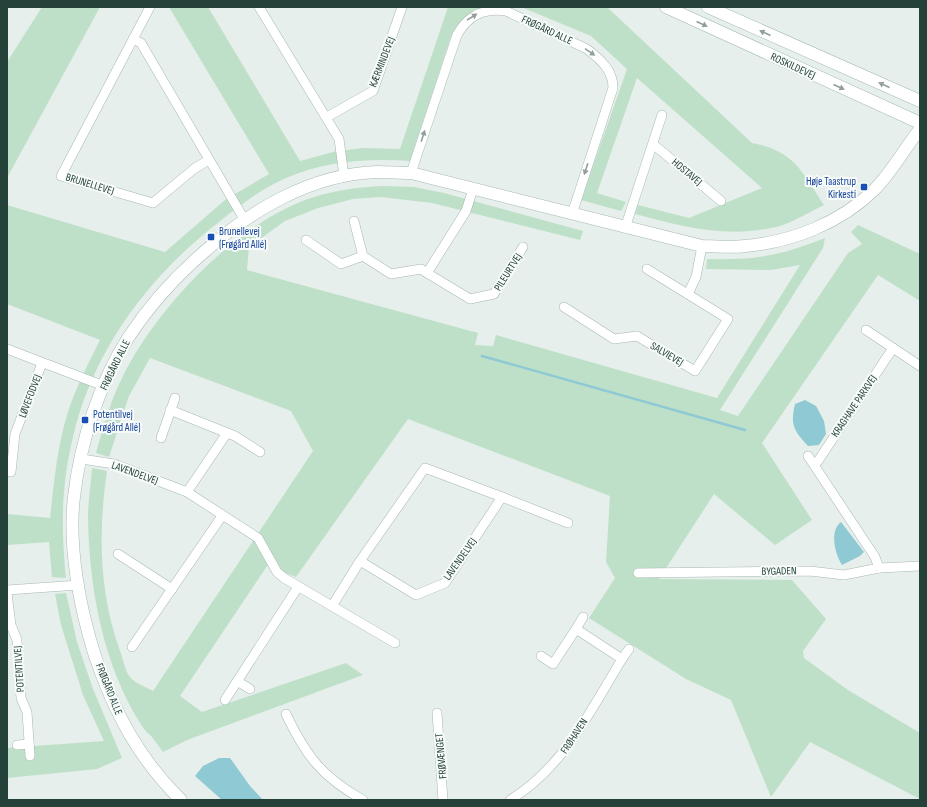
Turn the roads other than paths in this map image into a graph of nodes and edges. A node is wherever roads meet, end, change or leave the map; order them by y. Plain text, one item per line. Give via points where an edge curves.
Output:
1 (150, 7) edge
2 (259, 7) edge
3 (402, 7) edge
4 (666, 7) edge
5 (708, 7) edge
6 (133, 38) junction
7 (920, 101) edge
8 (662, 115) dead end
9 (327, 118) junction
10 (920, 124) edge
11 (920, 129) edge
12 (653, 144) junction
13 (209, 160) junction
14 (411, 173) junction
15 (344, 176) junction
16 (473, 189) junction
17 (721, 201) dead end
18 (572, 214) junction
19 (244, 219) junction
20 (354, 221) dead end
21 (625, 228) junction
22 (306, 240) dead end
23 (702, 246) junction
24 (523, 247) dead end
25 (363, 256) junction
26 (648, 269) dead end
27 (427, 273) junction
28 (688, 294) junction
29 (564, 307) dead end
30 (866, 330) dead end
31 (893, 348) junction
32 (7, 349) edge
33 (42, 363) junction
34 (920, 366) edge
35 (104, 386) junction
36 (175, 398) dead end
37 (170, 410) junction
38 (228, 433) junction
39 (160, 438) dead end
40 (260, 452) dead end
41 (808, 456) dead end
42 (82, 458) junction
43 (814, 464) junction
44 (7, 472) edge
45 (187, 492) junction
46 (502, 497) junction
47 (222, 516) junction
48 (568, 523) dead end
49 (118, 554) dead end
50 (360, 561) junction
51 (920, 566) edge
52 (879, 568) junction
53 (638, 573) dead end
54 (79, 585) junction
55 (298, 587) junction
56 (172, 589) junction
57 (7, 592) edge
58 (332, 606) junction
59 (583, 617) dead end
60 (576, 629) junction
61 (395, 643) dead end
62 (132, 647) dead end
63 (629, 649) dead end
64 (541, 656) dead end
65 (622, 659) junction
66 (237, 681) junction
67 (250, 689) dead end
68 (225, 700) dead end
69 (437, 713) dead end
70 (286, 714) dead end
71 (29, 744) junction
72 (17, 745) dead end
73 (30, 756) dead end
74 (182, 800) edge
75 (363, 800) edge
76 (443, 800) edge
77 (510, 800) edge

1 - 6 street, BRUNELLEVEJ
2 - 9 street
3 - 9 street, KÆRMINDEVEJ via 374,91
4 -> 10 street, ROSKILDEVEJ
7 -> 5 street, ROSKILDEVEJ
6 - 13 street via 141,43
6 - 13 street, BRUNELLEVEJ via 61,176 153,203 194,168
8 - 12 street
9 - 15 street via 339,140
11 - 23 street, FRØGÅRD ALLE via 874,189 856,205 831,220 807,232 763,244
12 - 17 street, HOSTAVEJ
12 - 21 street
13 - 19 street
14 - 15 street, FRØGÅRD ALLE via 376,172
14 - 16 street, FRØGÅRD ALLE
14 -> 18 street, FRØGÅRD ALLE via 462,25 470,17 483,11 506,11 587,49 610,70 613,79 613,88
15 - 19 street, FRØGÅRD ALLE via 299,190
16 - 18 street, FRØGÅRD ALLE
16 - 27 street via 466,211
18 - 21 street, FRØGÅRD ALLE
19 - 35 street, FRØGÅRD ALLE via 185,269 163,292 128,337
20 - 25 street
21 - 23 street, FRØGÅRD ALLE
22 - 25 street via 341,264
23 - 28 street via 696,277
24 - 27 street, PILEURTVEJ via 494,294 470,299
25 - 27 street, PILEURTVEJ via 391,274 421,268
26 - 28 street, SALVIEVEJ
28 - 29 street, SALVIEVEJ via 728,319 695,371 637,336 614,339
30 - 31 street
31 - 34 street
31 - 43 street, KRAGHAVE PARKVEJ
32 - 33 street, LØVEFODVEJ
33 - 35 street, LØVEFODVEJ
33 - 44 street, LØVEFODVEJ via 15,434 11,472
35 - 42 street, FRØGÅRD ALLE via 88,428
36 - 37 street
37 - 38 street
37 - 39 street
38 - 40 street
38 - 45 street
41 - 43 street
42 - 45 street, LAVENDELVEJ via 114,464
42 - 54 street, FRØGÅRD ALLE via 74,498 74,539
43 - 52 street via 875,557
45 - 47 street, LAVENDELVEJ
46 - 48 street
46 - 50 street via 425,468
46 - 50 street, LAVENDELVEJ via 445,583 416,595
47 - 55 street, LAVENDELVEJ via 258,538 277,572
47 - 56 street
49 - 56 street
50 - 58 street
51 - 52 street, BYGADEN
52 - 53 street, BYGADEN via 839,576 810,571
54 - 57 street, POTENTILVEJ
54 - 74 street, FRØGÅRD ALLE via 88,634 104,683 124,727 150,766
55 - 58 street, LAVENDELVEJ
55 - 66 street
56 - 62 street
57 - 71 street, POTENTILVEJ via 11,624 17,640 21,698 27,712
58 - 61 street, LAVENDELVEJ
59 - 60 street
60 - 64 street via 553,664
60 - 65 street
63 - 65 street, FRØHAVEN
65 - 77 street, FRØHAVEN via 559,758 541,778
66 - 67 street
66 - 68 street
69 - 76 street, FRØVÆNGET
70 - 75 street via 298,740 318,766 339,785
71 - 72 street
71 - 73 street, POTENTILVEJ

